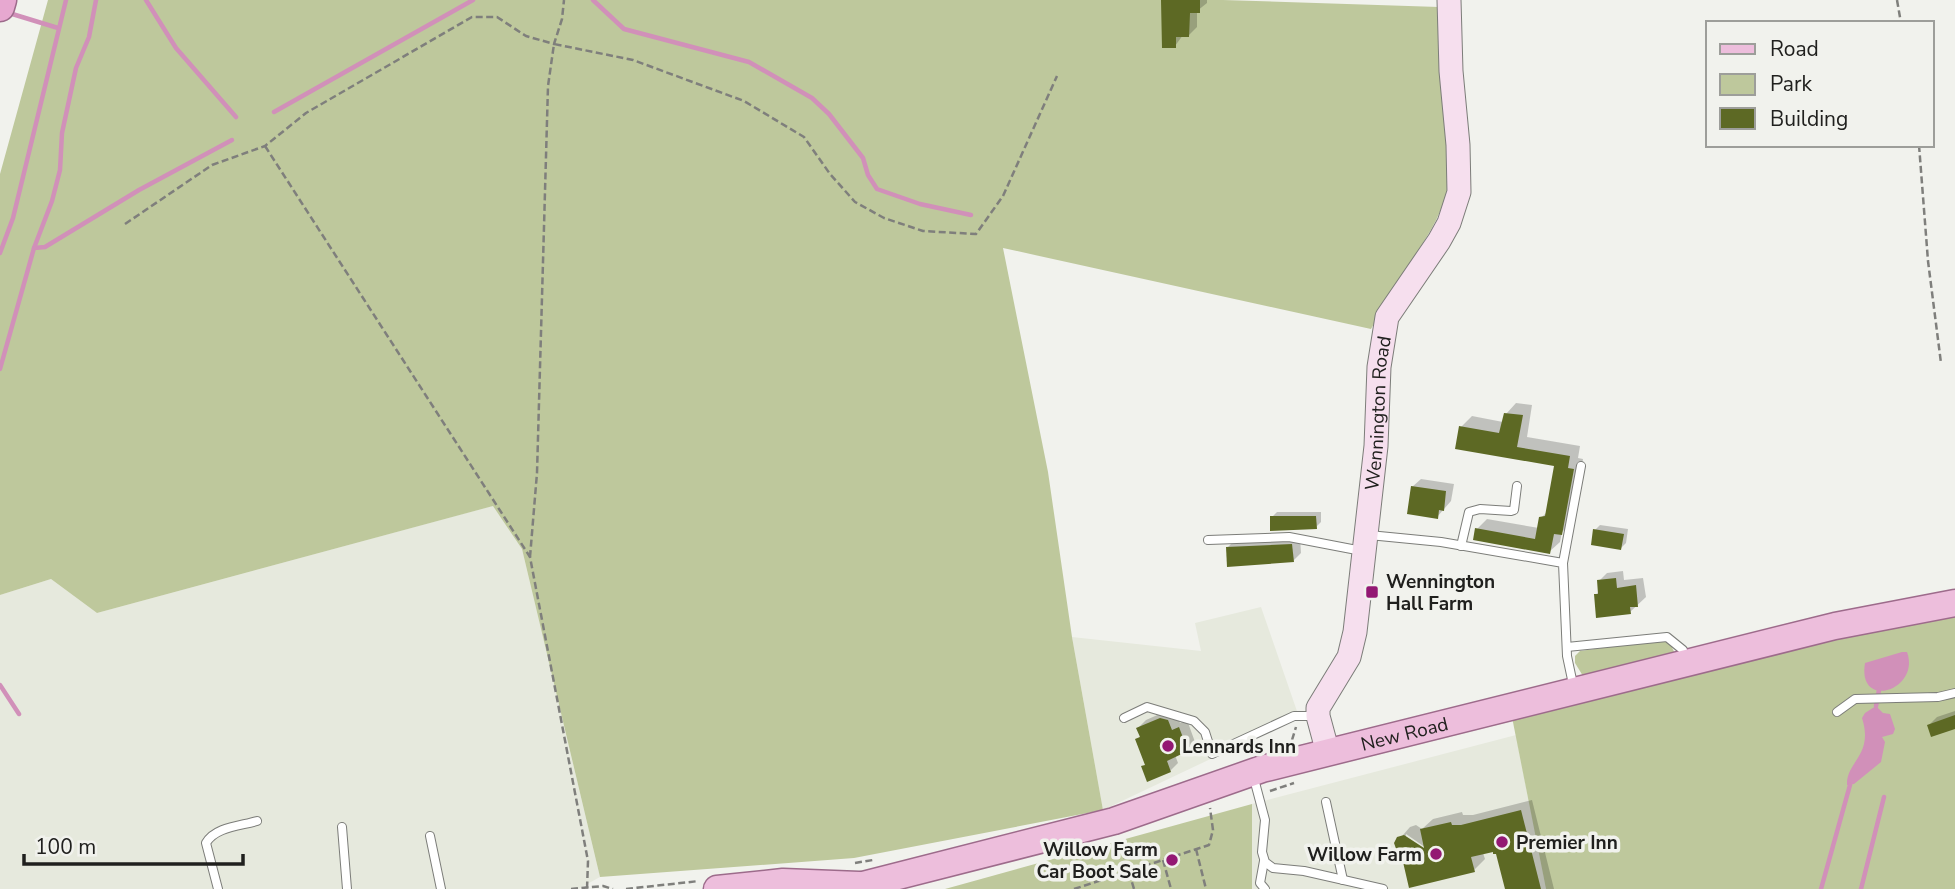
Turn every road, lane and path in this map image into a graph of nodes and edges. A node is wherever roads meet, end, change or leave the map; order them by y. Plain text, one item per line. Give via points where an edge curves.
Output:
1 (2, 0) edge
2 (564, 0) edge
3 (1449, 0) edge
4 (1897, 0) edge
5 (0, 7) edge
6 (1901, 21) edge
7 (554, 44) junction
8 (1058, 76) dead end
9 (265, 146) junction
10 (1919, 147) edge
11 (125, 224) dead end
12 (1941, 363) dead end
13 (1581, 466) dead end
14 (1517, 486) dead end
15 (1208, 540) dead end
16 (1366, 543) junction
17 (1461, 545) junction
18 (530, 557) junction
19 (1563, 563) junction
20 (1955, 603) edge
21 (1566, 647) junction
22 (1685, 664) junction
23 (1575, 692) junction
24 (1955, 693) edge
25 (1837, 712) dead end
26 (1309, 717) junction
27 (1124, 718) dead end
28 (1290, 746) dead end
29 (1328, 753) junction
30 (1300, 782) dead end
31 (1256, 784) junction
32 (1208, 788) junction
33 (1326, 802) dead end
34 (257, 821) dead end
35 (1114, 821) junction
36 (342, 827) dead end
37 (430, 836) dead end
38 (1196, 849) junction
39 (883, 858) dead end
40 (1163, 860) junction
41 (1264, 861) junction
42 (1128, 871) junction
43 (850, 880) edge
44 (1343, 880) junction
45 (1097, 881) junction
46 (680, 882) junction
47 (711, 885) edge
48 (587, 888) edge
49 (218, 889) edge
50 (346, 889) edge
51 (441, 889) edge
52 (572, 889) edge
53 (613, 889) edge
54 (626, 889) edge
55 (681, 889) edge
56 (1074, 889) edge
57 (1100, 889) edge
58 (1134, 889) edge
59 (1171, 889) edge
60 (1206, 889) edge
61 (1265, 889) edge
62 (1383, 889) edge

1 - 5 highway
2 - 7 path
3 - 16 main road, Wennington Road via 1459,192 1439,241 1387,317 1378,367
4 - 6 path
7 - 8 path via 633,61 744,101 804,137 855,202 923,231 975,234 1003,196
7 - 9 path via 526,36 497,18 472,17 306,113
7 - 18 path via 548,86 537,473
9 - 11 path via 212,165
9 - 18 path
10 - 12 path
13 - 19 lane
14 - 17 lane via 1514,510 1469,512
15 - 16 lane via 1289,537
16 - 17 lane
16 - 26 main road, Wennington Road via 1349,657
17 - 19 lane
18 - 48 path via 588,861
19 - 21 lane
20 - 22 main road, New Road via 1835,626
21 - 22 lane via 1667,637 1683,650
21 - 23 lane
22 - 23 main road, New Road
23 - 29 main road, New Road
24 - 25 lane via 1855,699
26 - 27 lane via 1294,716 1212,754 1205,732 1194,721 1147,707
26 - 28 path
26 - 29 main road
29 - 31 main road, New Road
30 - 31 path
31 - 32 main road, New Road
31 - 41 lane via 1265,820
32 - 35 main road, New Road
32 - 38 path via 1213,830 1209,845
33 - 44 lane
34 - 49 lane via 210,836 206,843
35 - 42 path
35 - 43 main road, New Road
36 - 50 lane
37 - 51 lane
38 - 40 path
38 - 60 path
39 - 43 path
40 - 42 path
40 - 59 path
41 - 44 lane via 1273,868
41 - 61 lane via 1260,883
42 - 45 path
42 - 58 path
43 - 47 main road, New Road
44 - 62 lane
45 - 56 path
45 - 57 path
46 - 47 path
46 - 54 path
46 - 55 path
48 - 52 path
48 - 53 path

